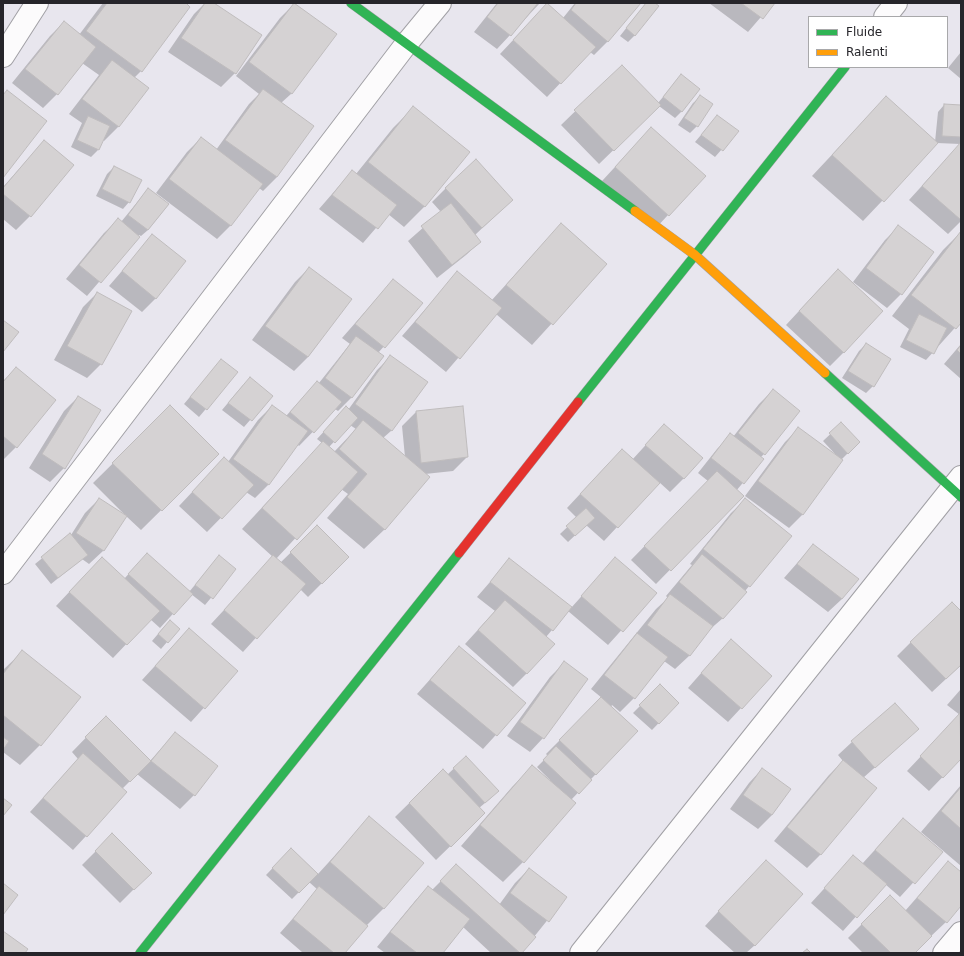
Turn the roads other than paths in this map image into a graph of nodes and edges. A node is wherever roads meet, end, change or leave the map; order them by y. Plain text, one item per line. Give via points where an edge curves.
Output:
1 (37, 3) edge
2 (351, 3) edge
3 (440, 3) edge
4 (896, 3) edge
5 (886, 16) edge
6 (406, 43) junction
7 (3, 56) edge
8 (844, 68) edge
9 (695, 255) junction
10 (958, 488) edge
11 (3, 573) edge
12 (961, 933) edge
13 (140, 953) edge
14 (581, 953) edge
15 (944, 953) edge

1 - 7 street
2 - 6 street
3 - 6 street
4 - 5 street
6 - 9 street
6 - 11 street
8 - 9 street
9 - 10 street
9 - 13 street
10 - 14 street
12 - 15 street

